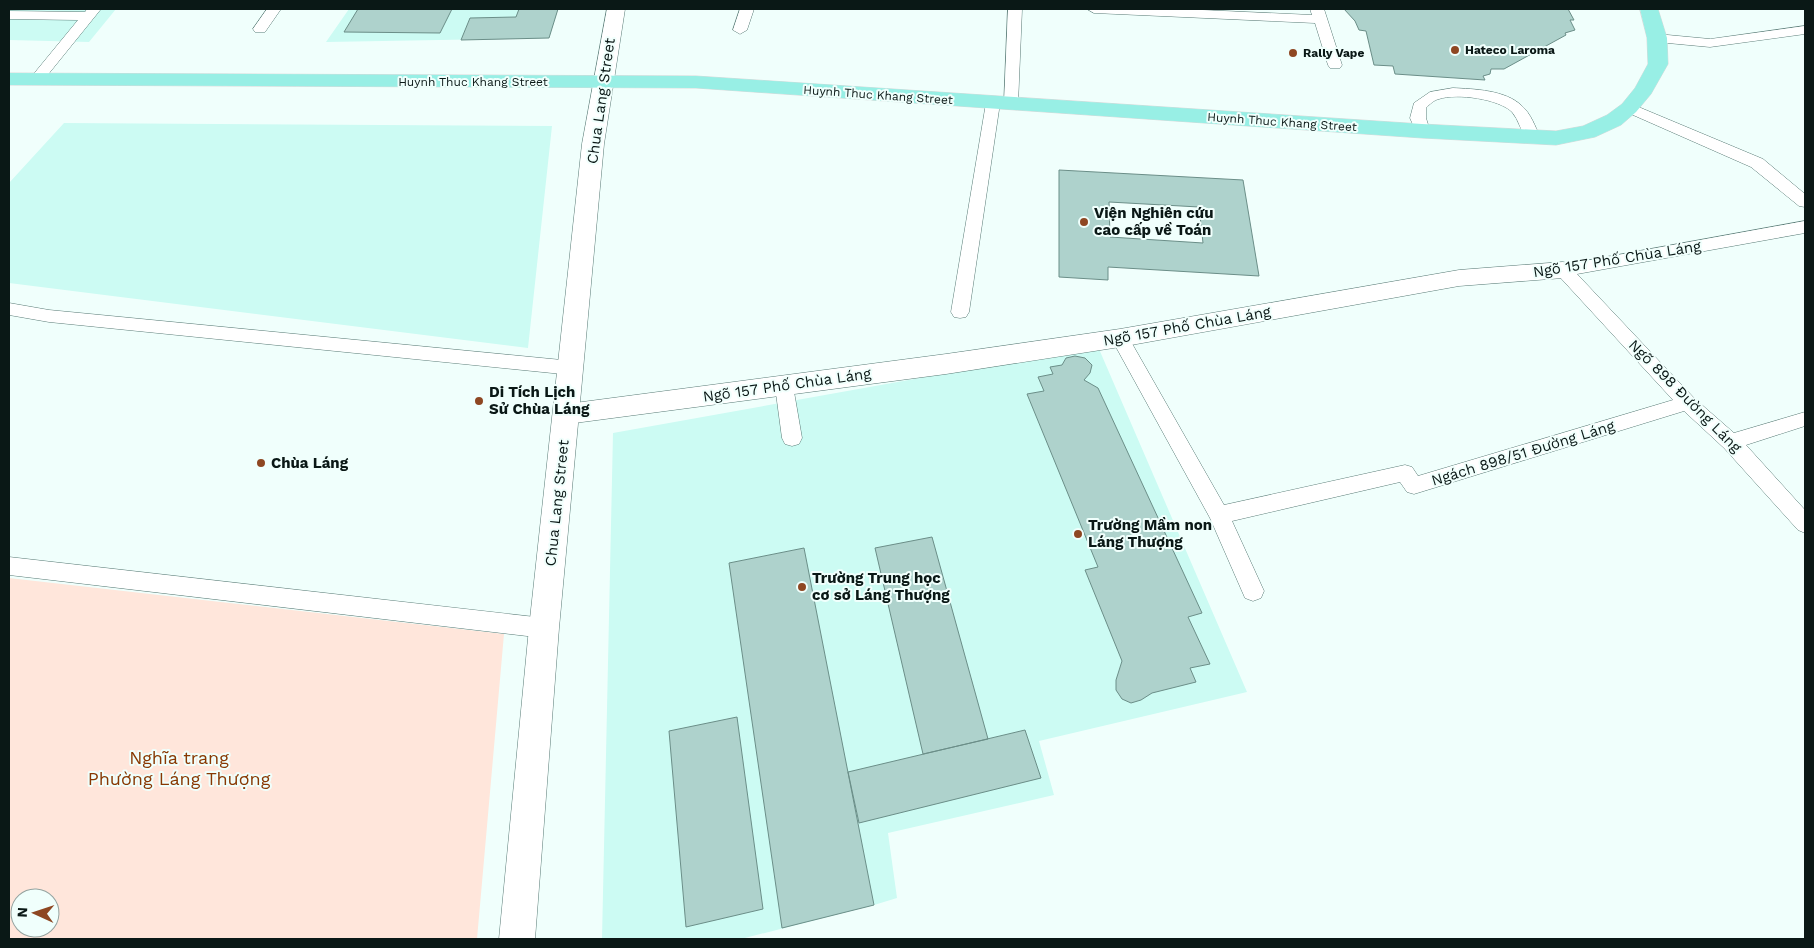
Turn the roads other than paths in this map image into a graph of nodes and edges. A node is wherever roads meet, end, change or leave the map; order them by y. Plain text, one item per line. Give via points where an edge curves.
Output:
1 (274, 9) edge
2 (616, 9) edge
3 (747, 9) edge
4 (1015, 9) edge
5 (1094, 9) edge
6 (1649, 9) edge
7 (1143, 10) edge
8 (92, 12) edge
9 (1319, 14) edge
10 (9, 15) edge
11 (260, 29) dead end
12 (740, 30) dead end
13 (1805, 30) edge
14 (1657, 38) junction
15 (1335, 65) dead end
16 (37, 79) junction
17 (9, 80) edge
18 (604, 82) junction
19 (1002, 103) junction
20 (1629, 108) junction
21 (1422, 132) junction
22 (1532, 137) junction
23 (1805, 202) edge
24 (1805, 227) edge
25 (1563, 270) junction
26 (9, 309) edge
27 (960, 312) dead end
28 (1120, 338) junction
29 (572, 368) junction
30 (784, 386) junction
31 (1687, 403) junction
32 (567, 414) junction
33 (1805, 419) edge
34 (792, 438) dead end
35 (1731, 442) junction
36 (1219, 515) junction
37 (1805, 524) edge
38 (9, 566) edge
39 (1253, 591) dead end
40 (544, 628) junction
41 (517, 939) edge

1 - 11 lane
2 - 18 street, Chua Lang Street
3 - 12 lane
4 - 19 lane
5 - 7 lane
6 - 14 main road, Huynh Thuc Khang Street
7 - 9 lane
8 - 10 lane
8 - 16 lane
9 - 15 lane
13 - 14 lane via 1710,42
14 - 20 main road, Huynh Thuc Khang Street via 1658,64 1644,90
16 - 17 main road, Huynh Thuc Khang Street
16 - 18 main road, Huynh Thuc Khang Street
18 - 19 main road, Huynh Thuc Khang Street via 696,82
18 - 29 street, Chua Lang Street via 594,144
19 - 21 main road, Huynh Thuc Khang Street
19 - 27 lane
20 - 22 main road, Huynh Thuc Khang Street via 1614,120 1588,132 1556,138
20 - 23 lane via 1757,163
21 - 22 main road, Huynh Thuc Khang Street
21 - 22 lane via 1418,118 1419,106 1424,101 1435,95 1476,95 1501,98 1514,105
24 - 25 lane, Ngõ 157 Phố Chùa Láng
25 - 28 street, Ngõ 157 Phố Chùa Láng via 1459,278
25 - 31 lane, Ngõ 898 Đường Láng
26 - 29 lane via 50,316
28 - 30 street, Ngõ 157 Phố Chùa Láng
28 - 36 lane
29 - 32 street, Chua Lang Street
30 - 32 street, Ngõ 157 Phố Chùa Láng
30 - 34 lane
31 - 35 lane, Ngõ 898 Đường Láng
31 - 36 lane, Ngách 898/51 Đường Láng via 1414,486 1405,473
32 - 40 street, Chua Lang Street
33 - 35 lane
35 - 37 lane, Ngõ 898 Đường Láng
36 - 39 lane
38 - 40 lane
40 - 41 street, Chua Lang Street

